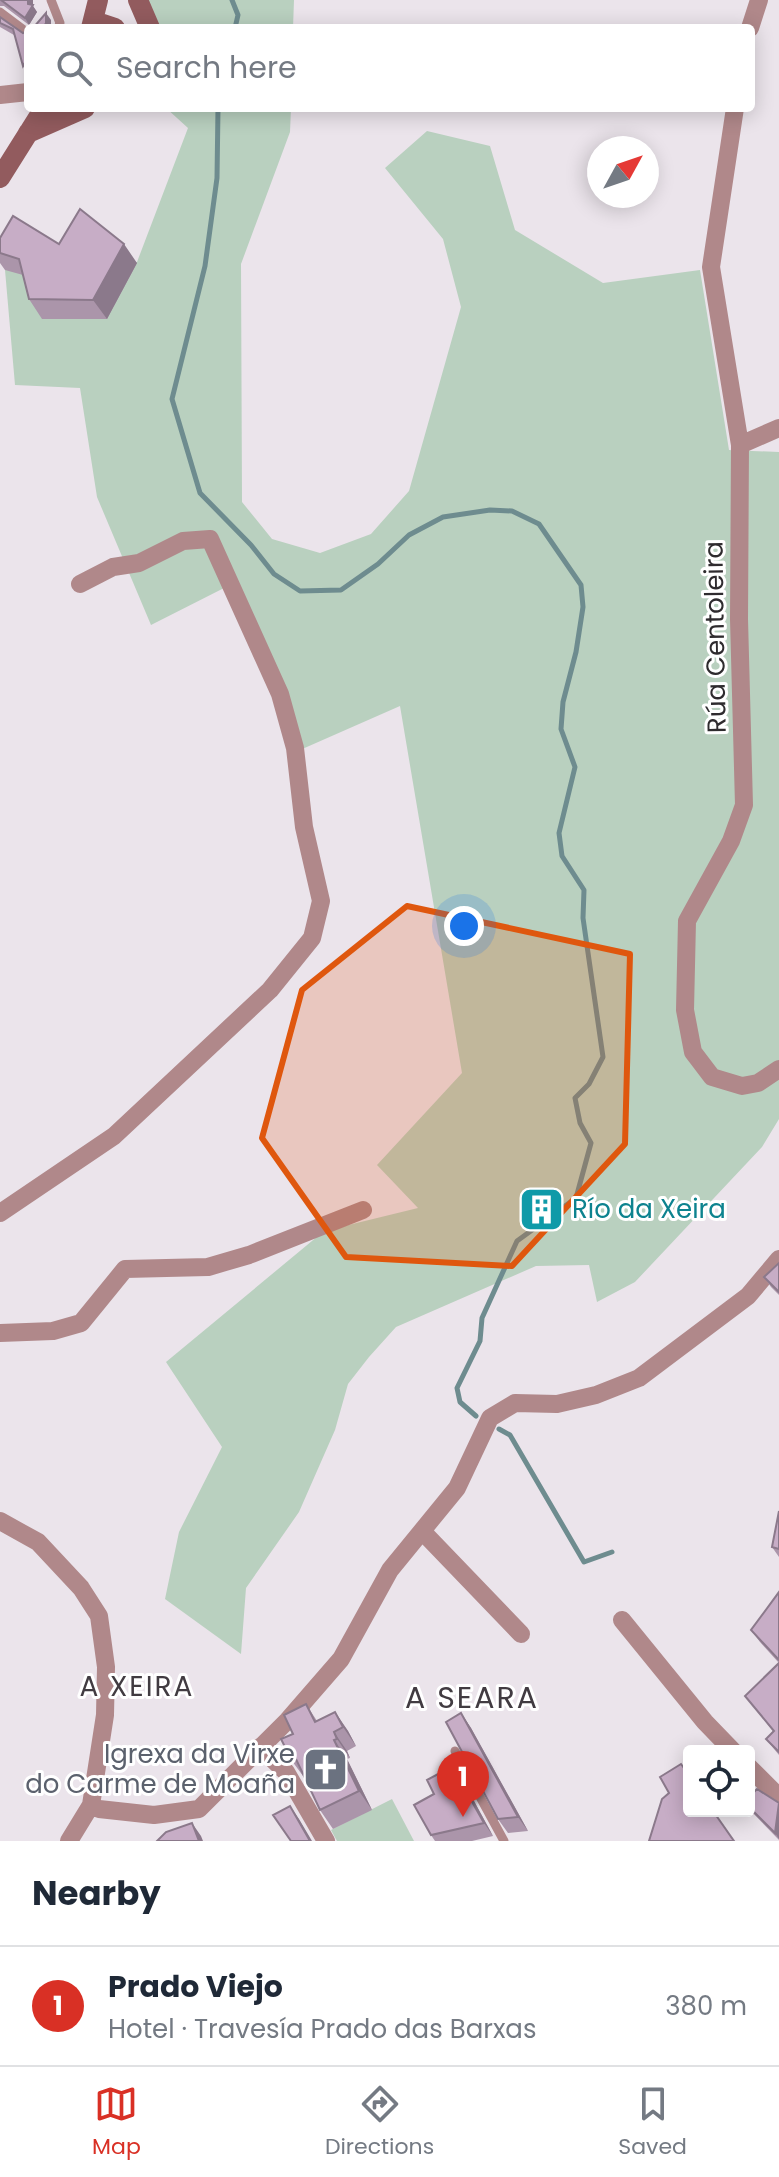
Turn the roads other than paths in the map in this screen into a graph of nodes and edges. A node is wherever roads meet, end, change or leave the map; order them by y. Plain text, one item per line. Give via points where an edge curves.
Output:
1 (98, 0) edge
2 (138, 0) edge
3 (759, 0) edge
4 (51, 2) edge
5 (0, 12) edge
6 (44, 16) edge
7 (60, 24) edge
8 (93, 24) edge
9 (148, 24) edge
10 (751, 24) edge
11 (24, 30) edge
12 (24, 92) edge
13 (0, 95) edge
14 (41, 112) edge
15 (76, 112) edge
16 (734, 112) edge
17 (28, 133) junction
18 (0, 178) edge
19 (779, 428) edge
20 (740, 445) junction
21 (80, 584) dead end
22 (779, 1069) edge
23 (363, 1210) dead end
24 (0, 1213) edge
25 (779, 1259) edge
26 (0, 1333) edge
27 (0, 1521) edge
28 (422, 1531) junction
29 (622, 1620) dead end
30 (521, 1634) dead end
31 (727, 1745) edge
32 (260, 1747) junction
33 (455, 1751) edge
34 (755, 1773) edge
35 (779, 1797) edge
36 (91, 1805) junction
37 (69, 1841) edge
38 (326, 1841) edge
39 (504, 1841) edge

1 - 8 main road
2 - 9 main road
3 - 10 street
4 - 6 lane
4 - 7 lane
5 - 11 lane
12 - 13 street
14 - 17 main road
15 - 17 main road
16 - 20 street, Rúa Centoleira via 711,267
17 - 18 main road
19 - 20 street
20 - 22 street, Rúa Centoleira via 744,805 731,841 687,921 685,1010 693,1052 712,1077 742,1086
21 - 24 street via 183,541 210,539 280,694 295,748 304,827 321,901 312,938 270,990 114,1136
23 - 26 street via 208,1267 125,1269 81,1323 53,1331
25 - 28 street via 748,1296 639,1378 557,1404 515,1403 499,1410 490,1418 457,1488
27 - 36 street via 38,1542 99,1616 105,1715
28 - 30 street
28 - 32 street via 390,1570 341,1659
29 - 31 street
32 - 36 street via 199,1809 154,1815
32 - 38 street via 286,1772
33 - 39 lane
34 - 35 street
36 - 37 street

